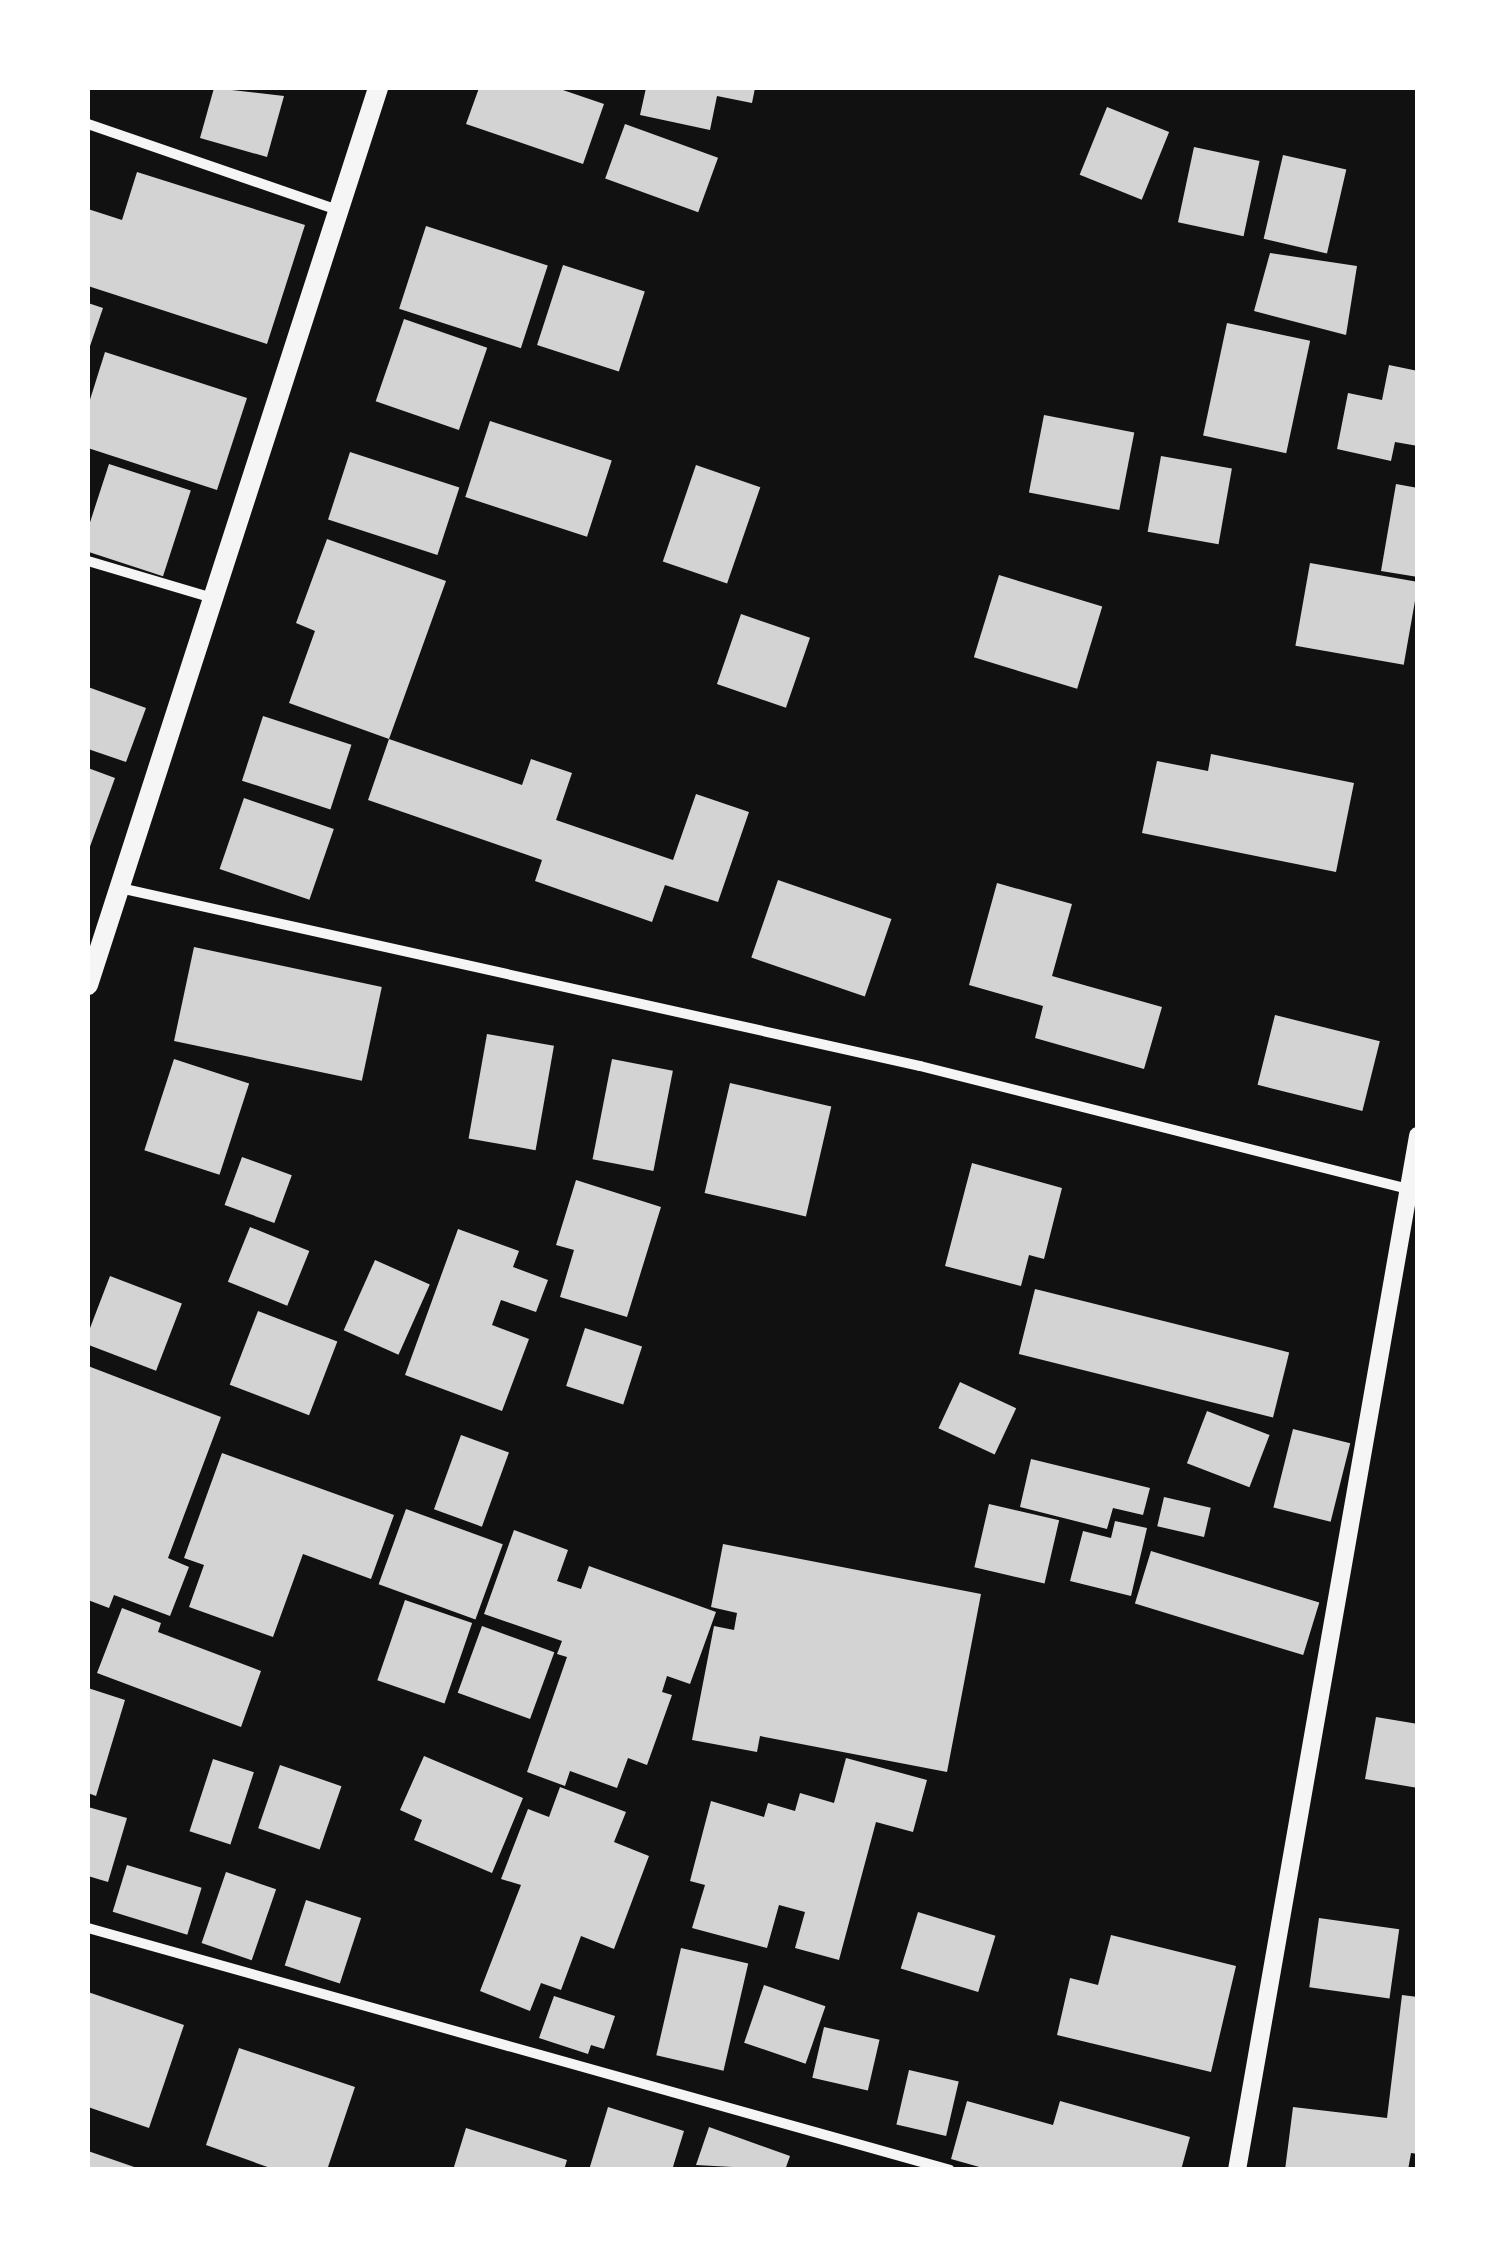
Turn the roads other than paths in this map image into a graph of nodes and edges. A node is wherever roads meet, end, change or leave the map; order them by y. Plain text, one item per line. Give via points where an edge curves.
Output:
1 (378, 88) edge
2 (88, 124) edge
3 (339, 210) junction
4 (88, 560) edge
5 (212, 598) junction
6 (119, 888) junction
7 (88, 985) edge
8 (1418, 1136) edge
9 (1408, 1189) junction
10 (88, 1928) edge
11 (950, 2170) edge
12 (1237, 2170) edge

1 - 3 main road
2 - 3 street
3 - 5 main road
4 - 5 street
5 - 6 main road
6 - 7 main road
6 - 9 street via 920,1066
8 - 9 street
9 - 12 street
10 - 11 street

